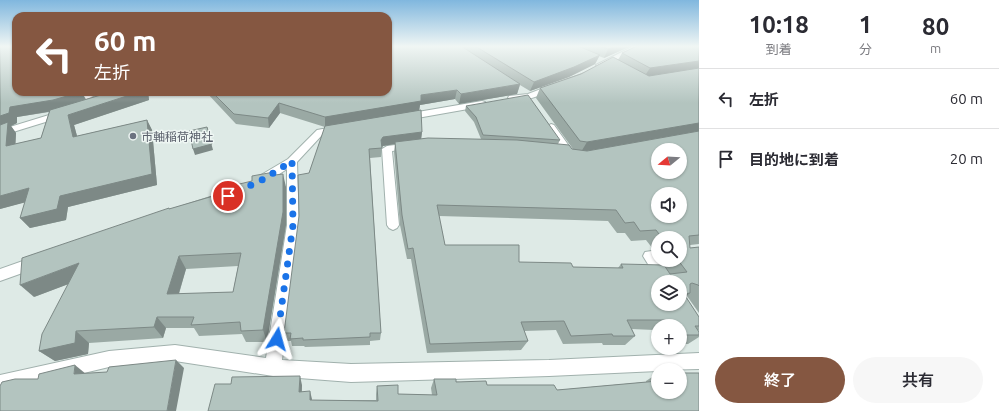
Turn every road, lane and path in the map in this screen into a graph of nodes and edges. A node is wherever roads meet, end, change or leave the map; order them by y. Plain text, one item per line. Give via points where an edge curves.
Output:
1 (598, 65) edge
2 (613, 65) edge
3 (619, 68) edge
4 (592, 70) edge
5 (566, 83) edge
6 (516, 87) edge
7 (86, 96) edge
8 (531, 99) junction
9 (506, 100) edge
10 (490, 102) edge
11 (86, 106) edge
12 (71, 111) edge
13 (397, 119) edge
14 (546, 120) edge
15 (351, 127) edge
16 (0, 132) edge
17 (418, 145) edge
18 (552, 150) edge
19 (568, 151) junction
20 (581, 157) edge
21 (292, 161) junction
22 (250, 185) edge
23 (394, 225) dead end
24 (50, 257) edge
25 (0, 275) edge
26 (699, 361) edge
27 (273, 368) junction
28 (0, 384) edge

1 - 4 street
2 - 3 street
5 - 8 street
6 - 8 street
7 - 11 street via 103,101
8 - 9 street
10 - 13 street
12 - 16 street
14 - 19 street
15 - 21 street via 320,132
17 - 23 street via 387,149
18 - 19 street
19 - 20 street via 571,156
21 - 22 street
21 - 27 street via 293,225
24 - 25 street
26 - 27 street via 350,373
27 - 28 street via 175,353 109,359

